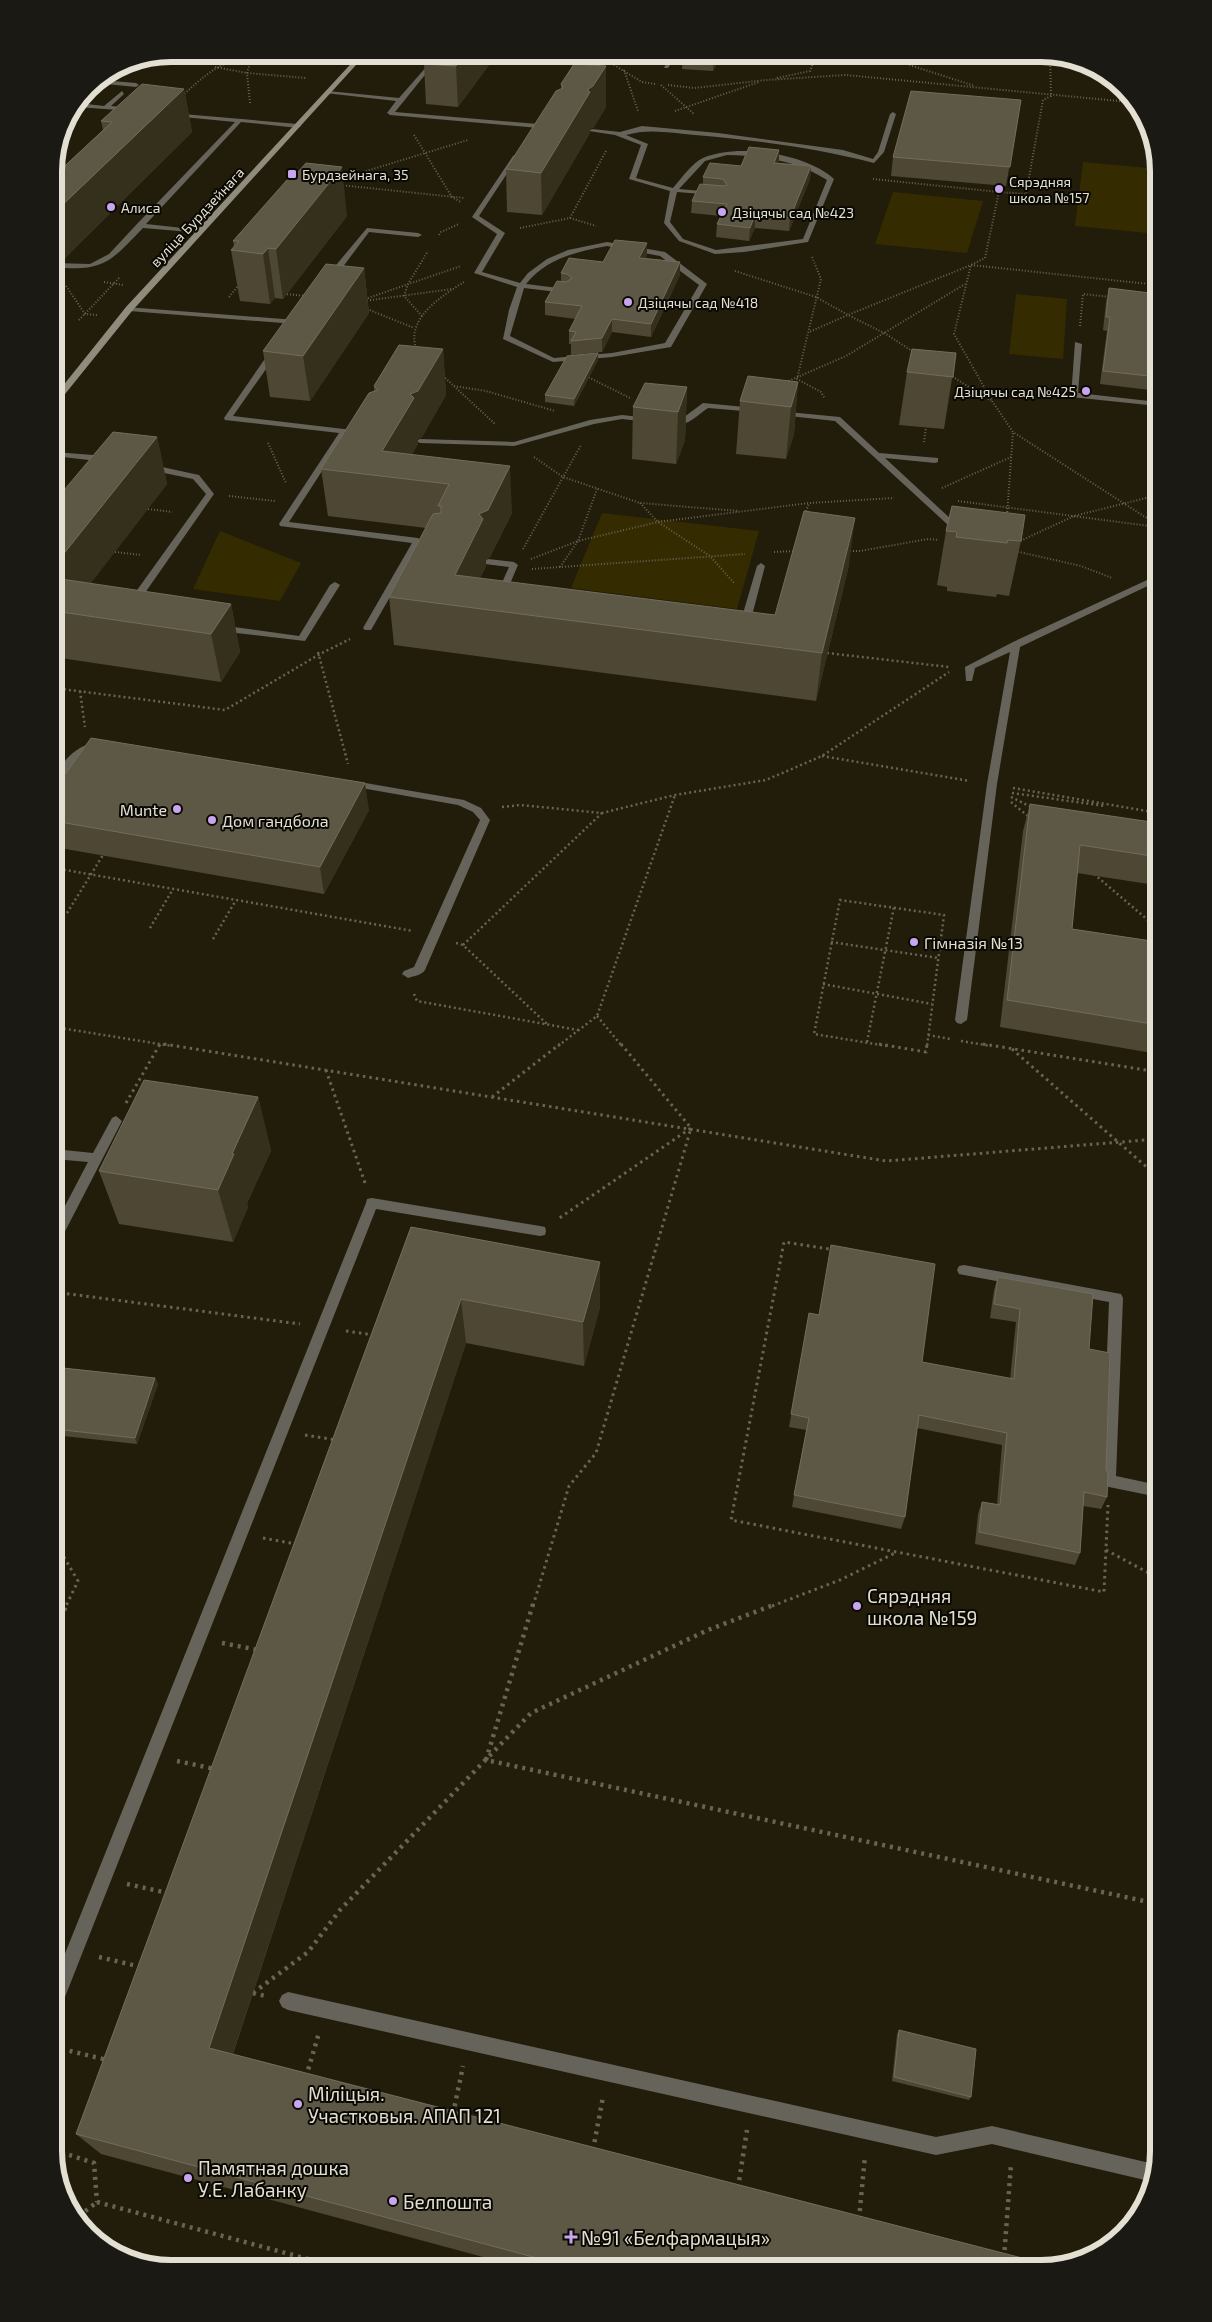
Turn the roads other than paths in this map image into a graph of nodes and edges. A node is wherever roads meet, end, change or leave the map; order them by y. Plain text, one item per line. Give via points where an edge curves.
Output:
1 (355, 62) edge
2 (432, 62) edge
3 (668, 63) edge
4 (666, 66) dead end
5 (108, 83) edge
6 (136, 86) dead end
7 (328, 93) junction
8 (122, 94) dead end
9 (402, 100) junction
10 (84, 106) edge
11 (105, 108) junction
12 (137, 111) edge
13 (164, 113) edge
14 (893, 114) dead end
15 (240, 120) junction
16 (298, 126) junction
17 (535, 126) junction
18 (559, 128) edge
19 (592, 131) edge
20 (530, 133) edge
21 (619, 134) junction
22 (518, 151) edge
23 (674, 190) junction
24 (722, 196) edge
25 (139, 225) junction
26 (201, 232) junction
27 (418, 235) dead end
28 (63, 266) edge
29 (521, 286) junction
30 (566, 291) edge
31 (315, 297) edge
32 (129, 309) junction
33 (288, 332) edge
34 (1078, 344) road end
35 (278, 347) edge
36 (63, 391) edge
37 (1150, 403) edge
38 (762, 411) edge
39 (772, 412) edge
40 (344, 431) junction
41 (368, 434) edge
42 (420, 441) edge
43 (63, 455) edge
44 (878, 455) junction
45 (935, 460) dead end
46 (115, 461) edge
47 (142, 466) edge
48 (969, 525) edge
49 (488, 562) edge
50 (760, 566) dead end
51 (1150, 582) edge
52 (335, 585) dead end
53 (498, 602) edge
54 (142, 613) edge
55 (207, 627) edge
56 (368, 628) dead end
57 (742, 634) edge
58 (1016, 644) junction
59 (969, 679) dead end
60 (104, 744) edge
61 (63, 773) edge
62 (334, 781) edge
63 (408, 974) road end
64 (961, 1020) dead end
65 (116, 1121) road end
66 (63, 1155) edge
67 (97, 1158) junction
68 (63, 1222) edge
69 (540, 1231) road end
70 (964, 1270) dead end
71 (1150, 1490) edge
72 (63, 1979) edge
73 (288, 2001) dead end
74 (1148, 2171) edge

1 - 7 street, вуліца Бурдзейнага
2 - 9 lane
3 - 4 lane
5 - 6 lane
7 - 9 lane
7 - 16 street, вуліца Бурдзейнага
8 - 11 lane
9 - 17 lane via 390,113
10 - 11 lane
11 - 12 lane
13 - 15 lane
14 - 21 lane via 881,152 874,161 843,152 715,135 642,128
15 - 16 lane
15 - 25 lane
16 - 26 street, вуліца Бурдзейнага
17 - 18 lane
17 - 20 lane
19 - 21 lane
21 - 23 lane via 645,144 632,179
22 - 29 lane via 475,217 502,232 478,273
23 - 23 lane via 704,160 727,153 771,155 817,170 832,179 806,241 744,250 715,252 681,240 666,222
23 - 24 lane
25 - 26 lane
25 - 28 lane via 112,256 100,264 86,268
26 - 32 street, вуліца Бурдзейнага
27 - 31 lane via 367,230
29 - 29 lane via 506,337 553,360 612,355 668,345 702,284 662,254 607,244 565,253 542,262
29 - 30 lane
32 - 33 lane via 298,319
32 - 36 street, вуліца Бурдзейнага
34 - 37 lane via 1074,395
35 - 40 lane via 228,418
38 - 42 lane via 706,405 682,423 622,417 514,444
39 - 44 lane via 837,419
40 - 41 lane
40 - 56 lane via 283,524 418,541 416,554
43 - 46 lane
44 - 45 lane
44 - 48 lane via 951,523
47 - 54 lane via 196,477 210,494 135,600
49 - 53 lane via 514,565
50 - 57 lane
51 - 58 lane
52 - 55 lane via 302,639
58 - 59 lane via 970,667
58 - 64 lane via 992,784
60 - 61 lane via 87,745 75,755
62 - 63 lane via 460,802 477,810 485,820 418,970
65 - 67 lane
66 - 67 lane
67 - 68 lane
69 - 72 lane via 372,1202
70 - 71 lane via 1116,1298 1109,1482
73 - 74 lane via 936,2146 992,2135

